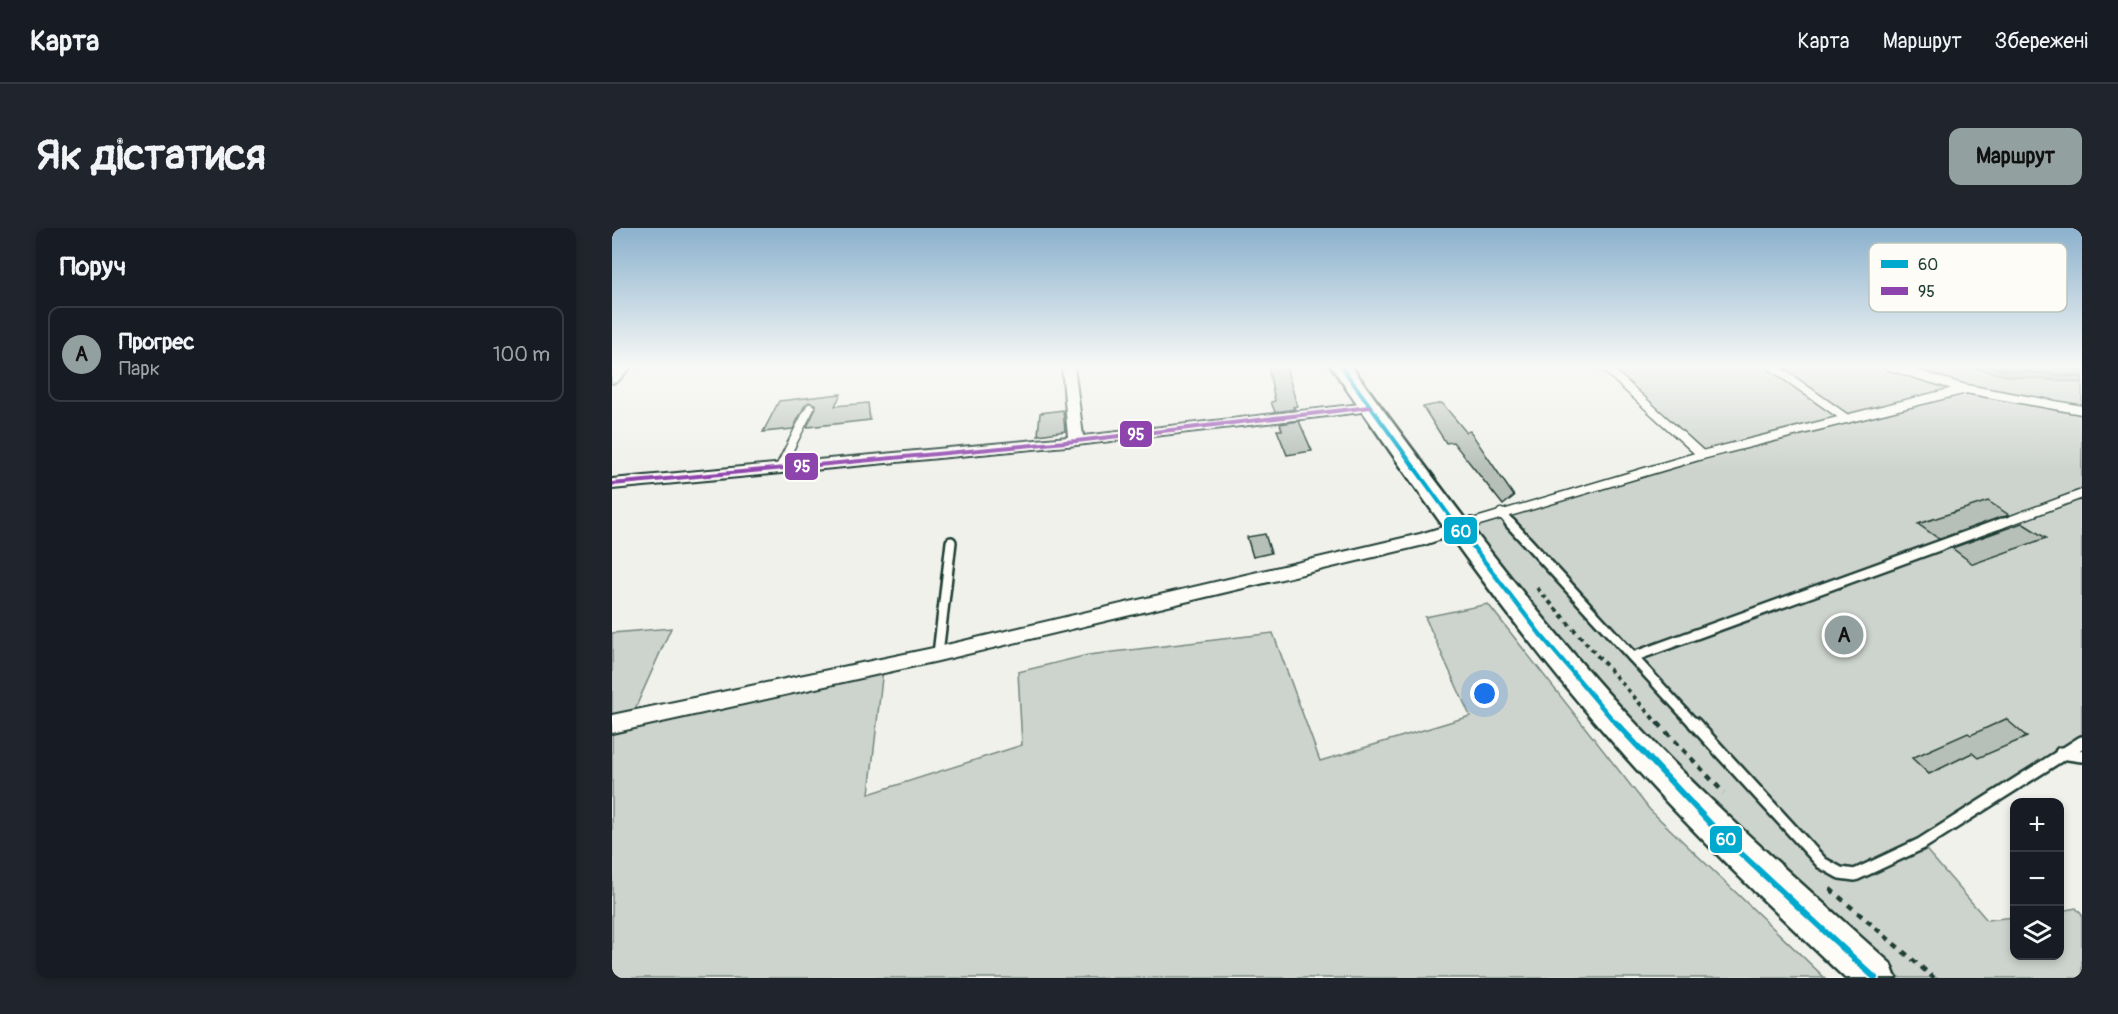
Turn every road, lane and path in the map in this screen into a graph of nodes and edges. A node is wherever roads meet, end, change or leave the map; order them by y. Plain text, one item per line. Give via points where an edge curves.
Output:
1 (1072, 401) edge
2 (1366, 401) edge
3 (1643, 401) edge
4 (1822, 401) edge
5 (1918, 401) edge
6 (2032, 401) edge
7 (1370, 407) junction
8 (810, 408) dead end
9 (2082, 410) edge
10 (1847, 419) junction
11 (1076, 441) junction
12 (1702, 455) junction
13 (779, 469) junction
14 (612, 484) edge
15 (2082, 494) edge
16 (1501, 513) junction
17 (1456, 528) junction
18 (951, 542) dead end
19 (938, 654) junction
20 (1633, 657) junction
21 (612, 724) edge
22 (2082, 742) edge
23 (2061, 753) junction
24 (2082, 756) edge
25 (1875, 978) edge

1 - 11 street
2 - 7 main road
3 - 12 lane
4 - 10 lane
5 - 10 lane
6 - 9 lane
7 - 11 street
7 - 17 main road
8 - 13 lane
10 - 12 lane
11 - 13 street
12 - 16 lane
13 - 14 street
15 - 20 lane
16 - 17 lane
16 - 20 lane
17 - 19 street via 1424,539
17 - 25 main road via 1511,599 1672,785
18 - 19 lane
19 - 21 street
20 - 23 lane via 1822,863 1840,873 1855,875 1921,844
22 - 23 lane
23 - 24 lane

